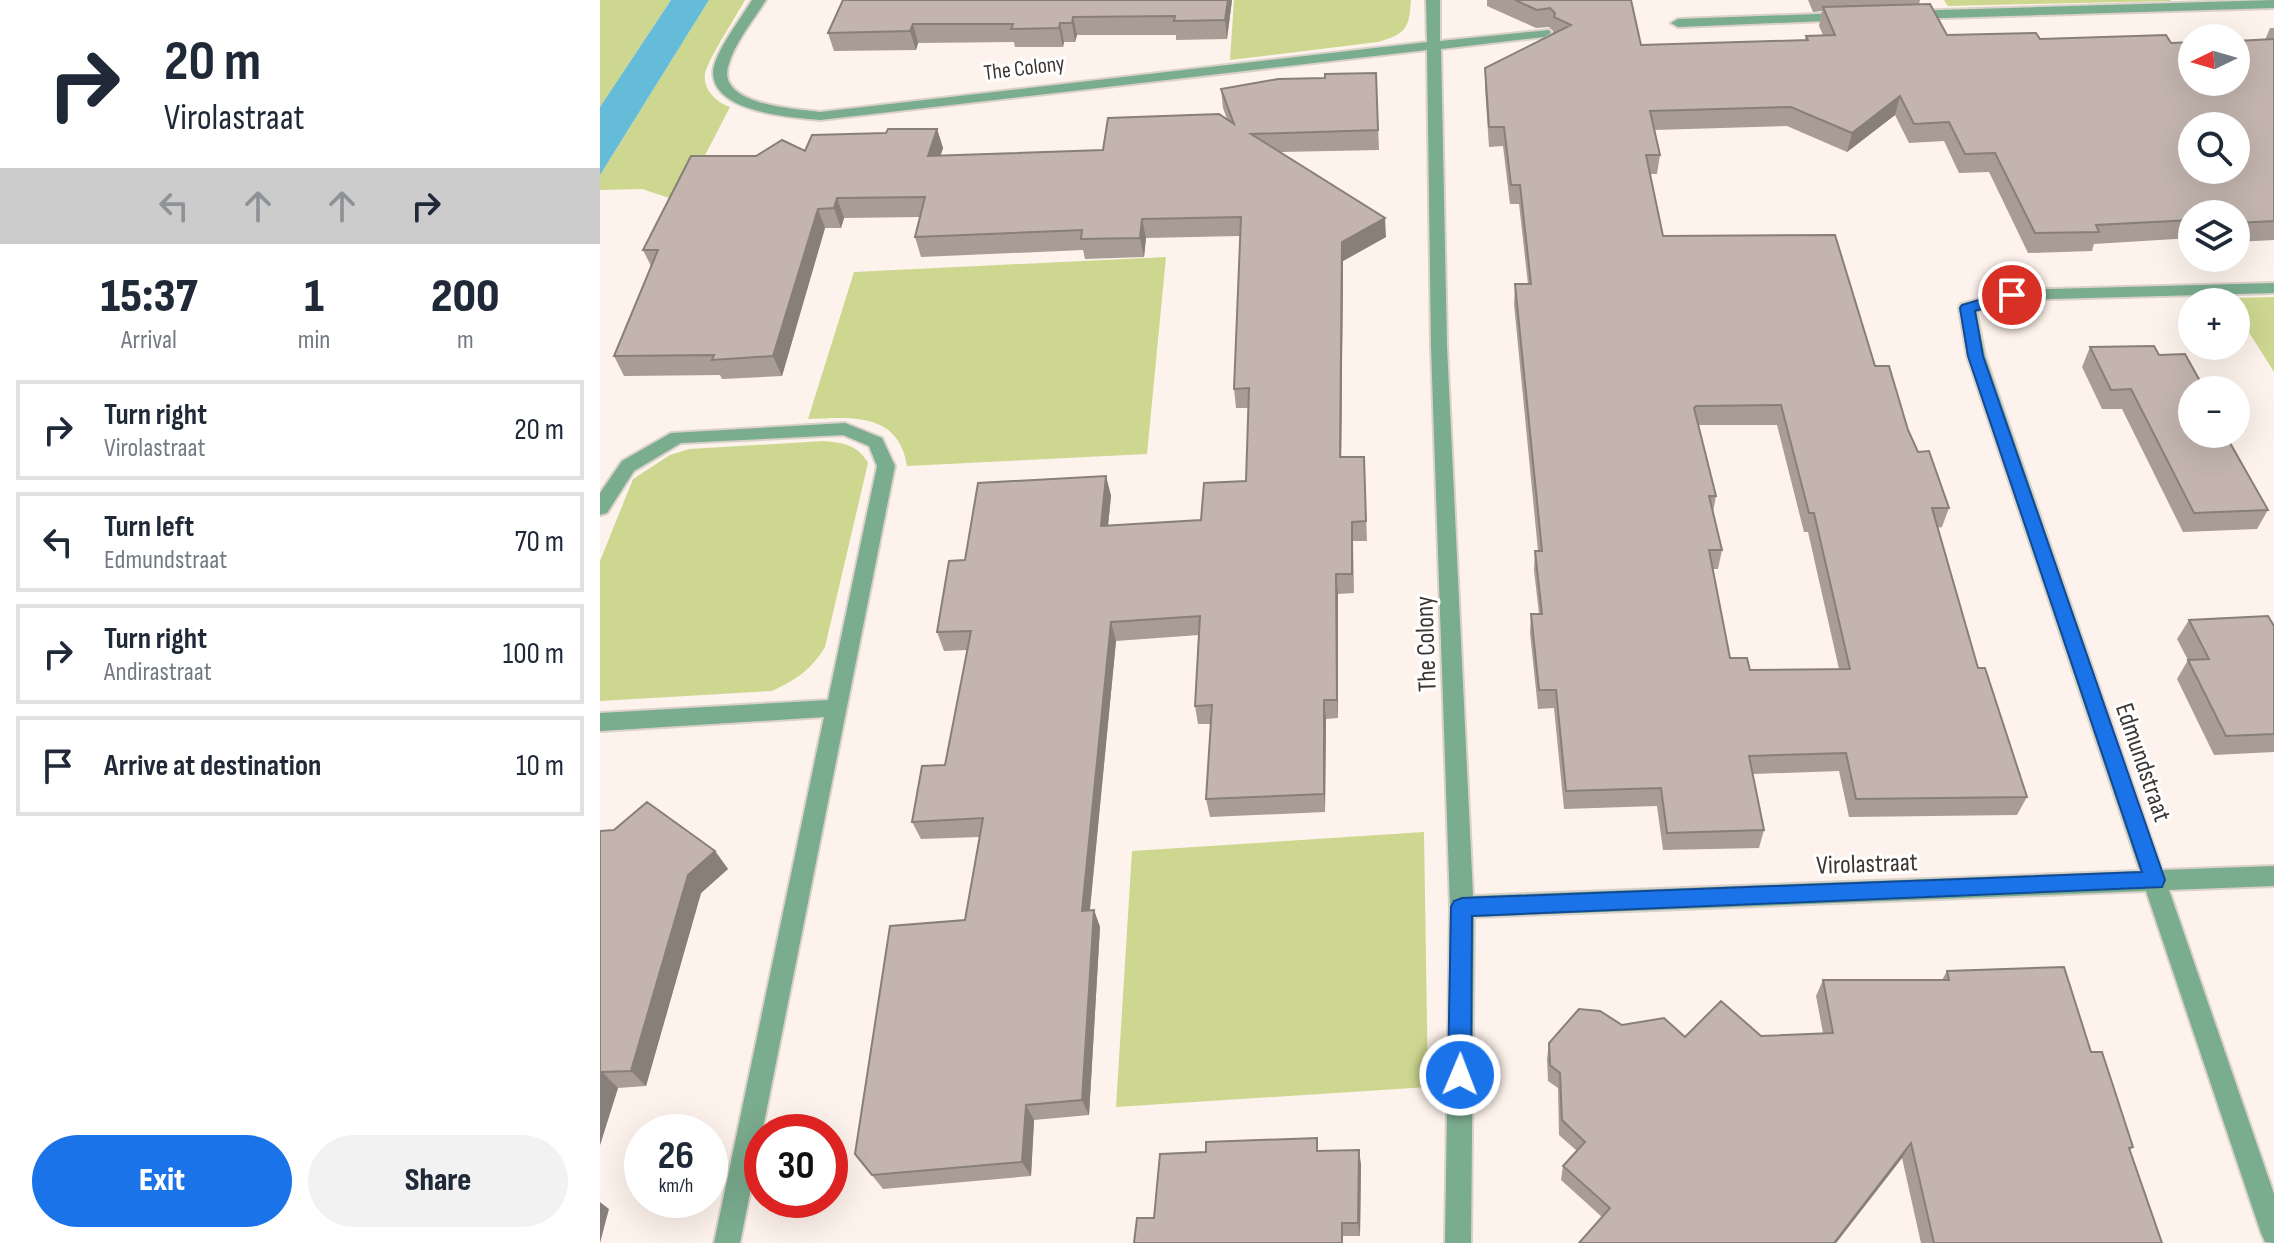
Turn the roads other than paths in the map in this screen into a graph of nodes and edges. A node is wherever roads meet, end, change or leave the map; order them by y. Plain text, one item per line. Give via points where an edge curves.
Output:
1 (759, 0) edge
2 (1433, 0) edge
3 (2274, 4) edge
4 (1897, 15) edge
5 (1866, 16) edge
6 (1678, 23) dead end
7 (1544, 33) edge
8 (1435, 43) junction
9 (2274, 288) edge
10 (600, 508) edge
11 (835, 708) junction
12 (600, 722) edge
13 (2274, 876) edge
14 (2155, 880) junction
15 (1462, 907) junction
16 (2274, 1233) edge
17 (727, 1243) edge
18 (1458, 1243) edge

1 - 8 street, The Colony via 720,70 722,86 738,101 820,116
2 - 8 street, The Colony
3 - 4 street
5 - 6 street
7 - 8 street, The Colony
8 - 15 street, The Colony via 1439,346
9 - 14 street, Edmundstraat via 2012,295 1967,308 1976,356
10 - 11 street via 628,466 677,437 845,429 876,442 886,466
11 - 12 street
11 - 17 street
13 - 14 street, Virolastraat
14 - 15 street, Virolastraat
14 - 16 street, Edmundstraat
15 - 18 street, The Colony

